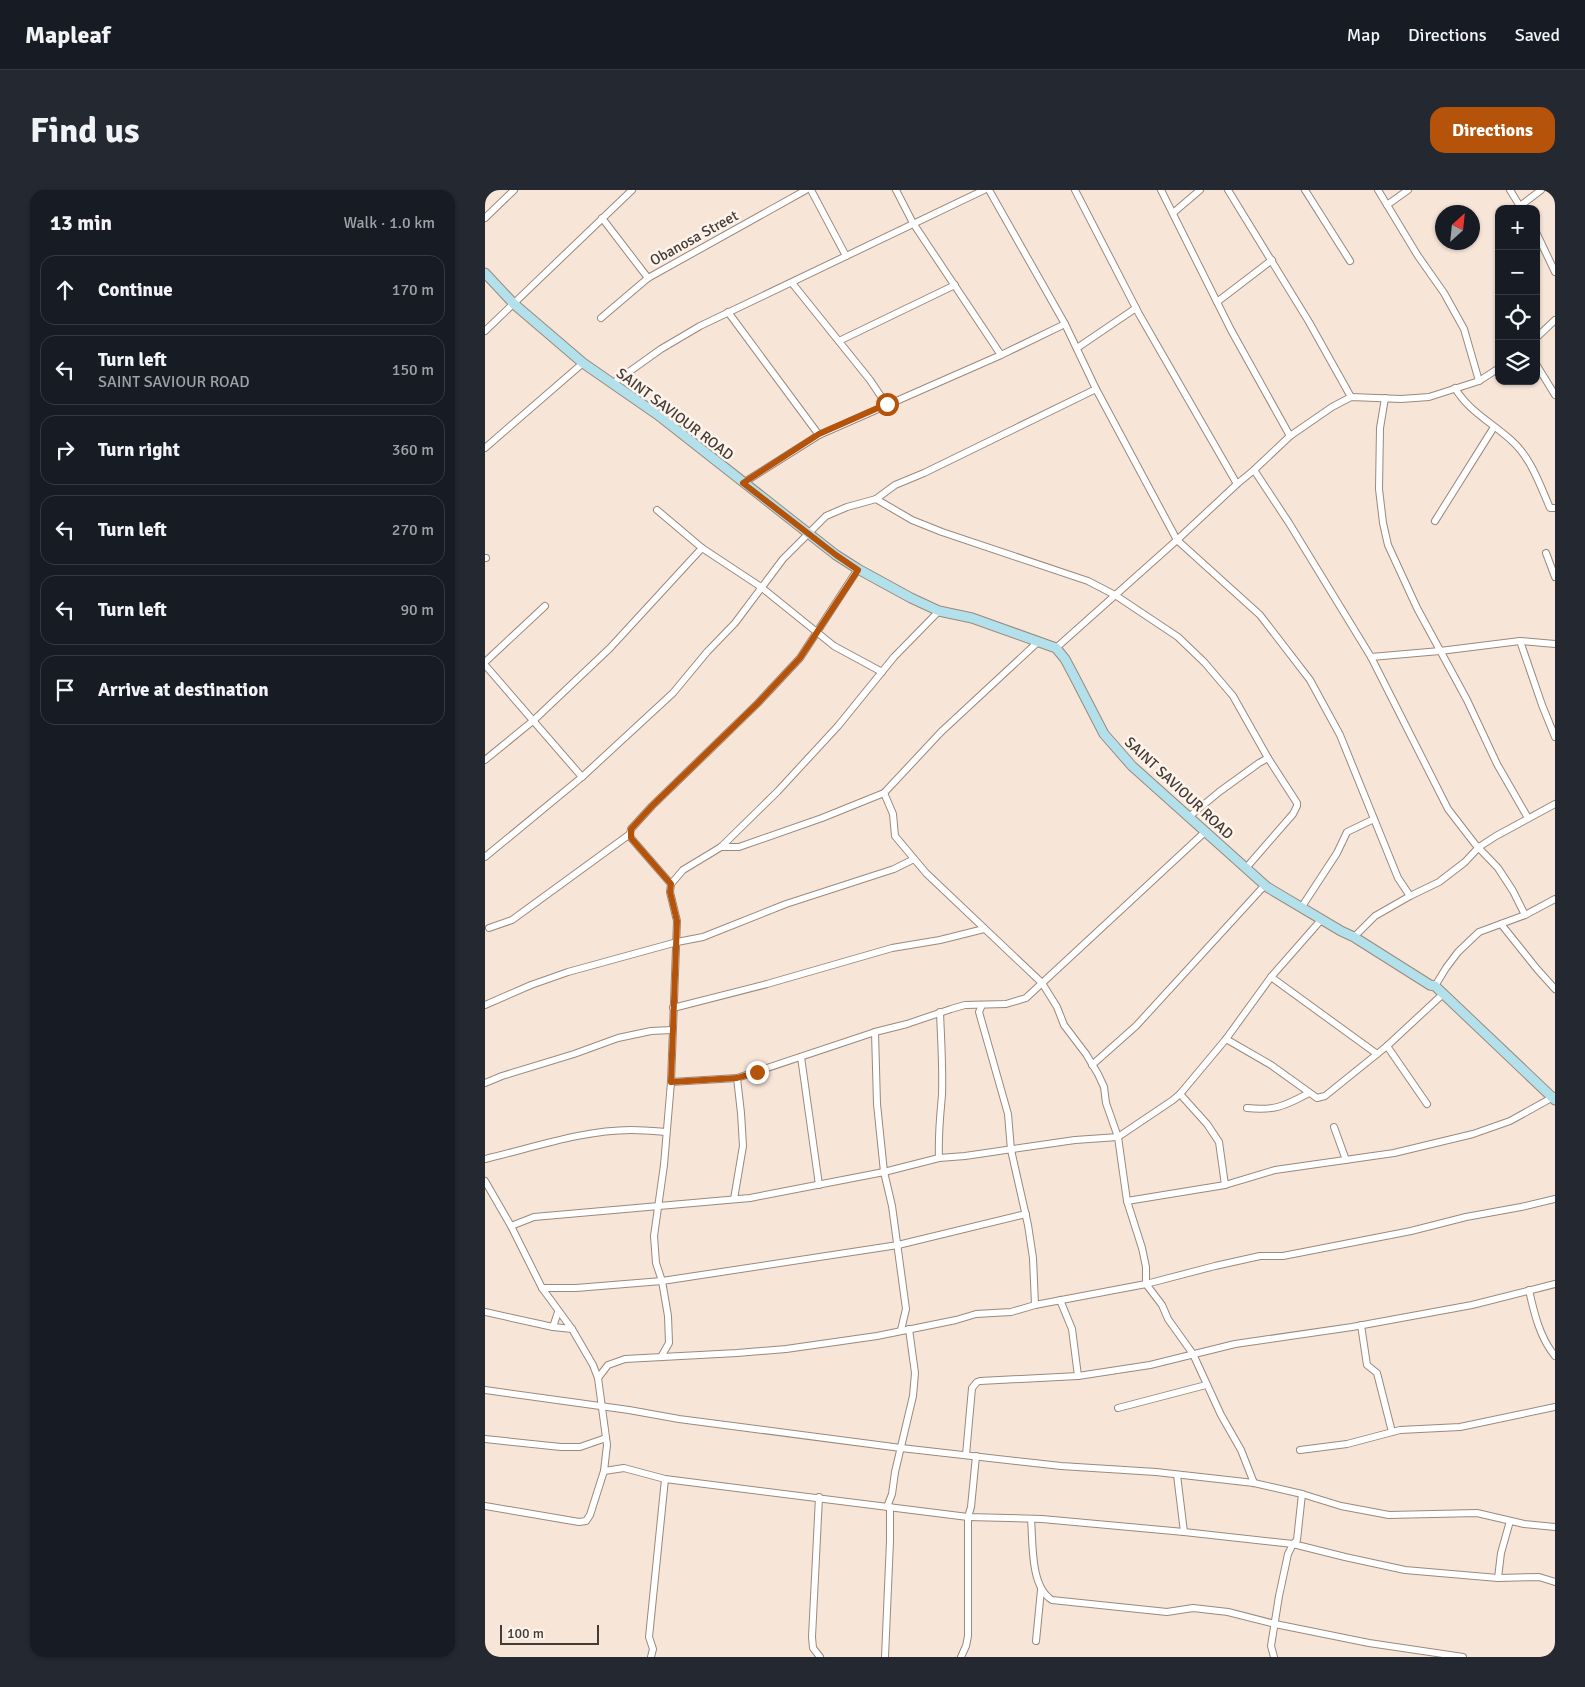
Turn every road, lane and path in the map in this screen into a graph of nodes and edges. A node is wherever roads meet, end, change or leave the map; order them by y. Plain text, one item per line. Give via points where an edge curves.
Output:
1 (632, 190) edge
2 (806, 190) edge
3 (811, 190) edge
4 (896, 190) edge
5 (983, 190) edge
6 (989, 190) edge
7 (1075, 190) edge
8 (1161, 190) edge
9 (1200, 190) edge
10 (1229, 190) edge
11 (1305, 190) edge
12 (1378, 190) edge
13 (1408, 190) edge
14 (1510, 190) edge
15 (1541, 190) edge
16 (512, 191) edge
17 (1387, 205) junction
18 (1520, 205) edge
19 (1523, 205) edge
20 (1173, 213) junction
21 (485, 218) edge
22 (602, 218) junction
23 (913, 223) junction
24 (1540, 240) edge
25 (1555, 251) edge
26 (1547, 255) junction
27 (846, 256) junction
28 (1271, 260) junction
29 (1349, 261) dead end
30 (1555, 272) edge
31 (485, 273) edge
32 (649, 278) junction
33 (792, 283) junction
34 (955, 285) junction
35 (1217, 302) junction
36 (514, 304) junction
37 (1136, 308) junction
38 (728, 312) junction
39 (601, 318) dead end
40 (1555, 320) edge
41 (1065, 324) junction
42 (485, 331) edge
43 (1540, 334) edge
44 (839, 341) junction
45 (1077, 348) junction
46 (1001, 355) junction
47 (583, 362) junction
48 (1495, 371) edge
49 (1540, 371) edge
50 (1479, 381) junction
51 (613, 384) junction
52 (1455, 388) junction
53 (1096, 389) junction
54 (1555, 395) edge
55 (1351, 397) junction
56 (1385, 398) junction
57 (887, 404) junction
58 (1494, 427) junction
59 (819, 434) junction
60 (1290, 436) junction
61 (485, 448) edge
62 (1254, 470) junction
63 (743, 483) junction
64 (1237, 484) junction
65 (876, 499) junction
66 (1555, 508) edge
67 (657, 510) dead end
68 (1435, 521) dead end
69 (808, 534) junction
70 (1177, 540) junction
71 (702, 548) junction
72 (1546, 553) dead end
73 (858, 570) junction
74 (1555, 577) edge
75 (761, 588) junction
76 (1115, 595) junction
77 (545, 606) dead end
78 (939, 611) junction
79 (817, 633) junction
80 (1039, 641) junction
81 (1520, 641) junction
82 (1555, 644) edge
83 (1055, 648) junction
84 (1441, 651) junction
85 (1371, 657) junction
86 (485, 663) edge
87 (882, 672) junction
88 (534, 720) junction
89 (1555, 737) edge
90 (1269, 758) junction
91 (485, 760) edge
92 (582, 776) junction
93 (884, 793) junction
94 (1555, 804) edge
95 (1190, 816) junction
96 (1528, 818) junction
97 (1375, 819) junction
98 (1205, 831) junction
99 (630, 834) junction
100 (721, 847) junction
101 (1479, 847) junction
102 (485, 857) edge
103 (914, 859) junction
104 (1246, 868) junction
105 (671, 884) junction
106 (1265, 885) junction
107 (1410, 896) junction
108 (1555, 899) edge
109 (1301, 908) junction
110 (1525, 915) junction
111 (1321, 920) junction
112 (1501, 924) junction
113 (489, 928) dead end
114 (984, 929) junction
115 (1354, 937) junction
116 (677, 942) junction
117 (1271, 977) junction
118 (1042, 983) junction
119 (1435, 986) junction
120 (1555, 989) edge
121 (1443, 994) junction
122 (485, 1005) edge
123 (982, 1005) junction
124 (673, 1008) junction
125 (940, 1012) junction
126 (672, 1030) junction
127 (875, 1032) junction
128 (1226, 1039) junction
129 (1387, 1046) junction
130 (1377, 1054) junction
131 (801, 1057) junction
132 (1092, 1065) junction
133 (737, 1078) junction
134 (671, 1082) junction
135 (485, 1084) edge
136 (1309, 1093) junction
137 (1180, 1094) junction
138 (1554, 1098) edge
139 (1427, 1104) dead end
140 (1247, 1108) dead end
141 (1335, 1127) dead end
142 (666, 1132) junction
143 (1118, 1137) junction
144 (1011, 1150) junction
145 (939, 1158) junction
146 (485, 1159) edge
147 (1346, 1160) junction
148 (884, 1172) junction
149 (485, 1180) edge
150 (819, 1185) junction
151 (1225, 1185) junction
152 (1555, 1198) edge
153 (734, 1199) junction
154 (1127, 1201) junction
155 (657, 1206) junction
156 (1026, 1214) junction
157 (511, 1226) junction
158 (898, 1244) junction
159 (662, 1281) junction
160 (1147, 1284) junction
161 (1555, 1284) edge
162 (542, 1288) junction
163 (1529, 1290) junction
164 (1060, 1300) junction
165 (1035, 1305) junction
166 (485, 1312) edge
167 (558, 1312) junction
168 (1361, 1325) junction
169 (553, 1328) junction
170 (572, 1329) junction
171 (905, 1330) junction
172 (1193, 1354) junction
173 (1555, 1356) edge
174 (661, 1357) junction
175 (593, 1365) junction
176 (608, 1365) junction
177 (1079, 1376) junction
178 (598, 1378) junction
179 (1206, 1385) junction
180 (485, 1390) edge
181 (602, 1407) junction
182 (1118, 1408) dead end
183 (1555, 1408) edge
184 (1392, 1432) junction
185 (606, 1438) junction
186 (485, 1439) edge
187 (901, 1448) junction
188 (1300, 1450) dead end
189 (966, 1455) junction
190 (976, 1456) junction
191 (604, 1471) junction
192 (1177, 1475) junction
193 (665, 1479) junction
194 (1253, 1483) junction
195 (1302, 1494) junction
196 (819, 1497) junction
197 (485, 1506) edge
198 (889, 1507) junction
199 (968, 1517) junction
200 (1031, 1519) junction
201 (1510, 1521) junction
202 (1555, 1527) edge
203 (1184, 1532) junction
204 (1293, 1544) junction
205 (1498, 1578) junction
206 (1555, 1582) edge
207 (1041, 1590) junction
208 (1275, 1624) junction
209 (1035, 1641) dead end
210 (651, 1657) edge
211 (820, 1657) edge
212 (885, 1657) edge
213 (961, 1657) edge
214 (1274, 1657) edge
215 (1463, 1657) edge

1 - 22 street
2 - 32 street, Obanosa Street
3 - 27 street
4 - 23 street
5 - 23 street
6 - 41 street
7 - 37 street
8 - 20 street
9 - 20 street
10 - 28 street
11 - 29 street
12 - 17 street
13 - 17 street
14 - 18 street
15 - 19 street
16 - 21 street
17 - 50 street via 1464,329
20 - 35 street
22 - 32 street
22 - 36 street
23 - 27 street
23 - 34 street
24 - 26 street
25 - 26 street
26 - 30 street
27 - 33 street
28 - 35 street
28 - 55 street
31 - 36 street, SAINT SAVIOUR ROAD
32 - 39 street, Obanosa Street
33 - 38 street
33 - 44 street
34 - 44 street
34 - 46 street
35 - 60 street
36 - 42 street
36 - 47 street, SAINT SAVIOUR ROAD
37 - 45 street
37 - 64 street
38 - 51 street via 661,349
38 - 59 street
40 - 43 street
41 - 45 street
41 - 46 street
44 - 57 street
45 - 53 street
46 - 57 street
47 - 51 street, SAINT SAVIOUR ROAD
47 - 61 street
48 - 50 street
49 - 54 street
50 - 52 street
51 - 63 street, SAINT SAVIOUR ROAD
52 - 56 street via 1429,397
52 - 58 street via 1463,401
53 - 65 street via 895,485
53 - 70 street
55 - 56 street
55 - 60 street
56 - 84 street via 1380,428 1379,489 1383,523 1399,571
57 - 59 street
58 - 66 street via 1514,442 1537,477 1550,508
58 - 68 street
59 - 63 street
60 - 62 street
62 - 64 street
62 - 85 street
63 - 69 street, SAINT SAVIOUR ROAD
64 - 70 street
65 - 69 street via 826,516
65 - 76 street via 912,520 1089,581
67 - 71 street
69 - 73 street, SAINT SAVIOUR ROAD
69 - 75 street
70 - 76 street
70 - 97 street via 1260,615 1309,680 1340,736
71 - 75 street
71 - 88 street via 610,648
72 - 74 street
73 - 78 street, SAINT SAVIOUR ROAD
73 - 79 street
75 - 79 street
75 - 92 street via 735,623 673,693
76 - 83 street
76 - 90 street via 1178,637 1205,663 1233,696
77 - 86 street
78 - 80 street, SAINT SAVIOUR ROAD
78 - 87 street
79 - 87 street
79 - 99 street via 781,679 652,806
80 - 83 street, SAINT SAVIOUR ROAD
80 - 93 street via 941,732
81 - 82 street
81 - 84 street
81 - 89 street
83 - 95 street, SAINT SAVIOUR ROAD via 1065,659 1103,734 1115,749
84 - 85 street
84 - 96 street via 1497,764
85 - 101 street via 1448,809
86 - 88 street
87 - 100 street via 785,784
88 - 91 street
88 - 92 street
90 - 95 street via 1259,762
90 - 104 street via 1297,806
92 - 102 street
93 - 100 street via 739,846
93 - 103 street via 893,814 895,836
94 - 96 street
95 - 98 street, SAINT SAVIOUR ROAD
96 - 101 street
97 - 107 street via 1398,878
97 - 109 street via 1347,832
98 - 104 street, SAINT SAVIOUR ROAD
98 - 118 street
99 - 105 street
99 - 113 street via 512,920
100 - 105 street via 683,870
101 - 107 street via 1439,882
101 - 110 street via 1498,868
103 - 114 street
103 - 116 street via 879,875 786,904 703,937
104 - 106 street, SAINT SAVIOUR ROAD
105 - 116 street
106 - 109 street, SAINT SAVIOUR ROAD
106 - 132 street via 1136,1026
107 - 115 street via 1375,916
108 - 110 street
109 - 111 street, SAINT SAVIOUR ROAD
110 - 112 street
111 - 115 street, SAINT SAVIOUR ROAD
111 - 117 street
112 - 119 street via 1479,932 1458,952
112 - 120 street
114 - 118 street
114 - 124 street via 892,948
115 - 119 street, SAINT SAVIOUR ROAD
116 - 122 street via 568,972
116 - 124 street
117 - 128 street
117 - 130 street
118 - 123 street via 1027,998 1006,1004
118 - 132 street via 1064,1025
119 - 121 street, SAINT SAVIOUR ROAD
121 - 129 street
121 - 138 street, SAINT SAVIOUR ROAD
123 - 125 street via 965,1005
123 - 144 street via 979,1012 1008,1114
124 - 126 street
125 - 127 street
125 - 145 street via 942,1094
126 - 134 street
126 - 135 street via 618,1038
127 - 131 street
127 - 148 street via 877,1104
128 - 136 street via 1271,1065
128 - 137 street
129 - 130 street
129 - 139 street
130 - 136 street via 1325,1096 1317,1098
131 - 133 street
131 - 150 street
132 - 143 street via 1104,1088
133 - 134 street
133 - 153 street via 743,1146
134 - 142 street
136 - 140 street via 1286,1105 1266,1110
137 - 143 street
137 - 151 street via 1219,1142
138 - 147 street via 1510,1121 1473,1134 1395,1153
141 - 147 street
142 - 146 street via 630,1130 593,1134
142 - 155 street
143 - 144 street
143 - 154 street
144 - 145 street
144 - 156 street
145 - 148 street
147 - 151 street via 1275,1170
148 - 150 street
148 - 158 street
149 - 157 street
150 - 153 street
151 - 154 street
152 - 160 street via 1411,1231 1283,1256 1260,1256
153 - 155 street
154 - 160 street via 1143,1248
155 - 157 street via 534,1217
155 - 159 street via 655,1250
156 - 158 street
156 - 165 street via 1033,1258
157 - 162 street
158 - 159 street
158 - 171 street via 906,1309
159 - 162 street
159 - 174 street via 669,1343
160 - 164 street
160 - 172 street
161 - 163 street
162 - 167 street
163 - 168 street via 1472,1305
163 - 173 street via 1534,1314 1548,1348
164 - 165 street
164 - 177 street via 1072,1330
165 - 171 street
166 - 169 street
167 - 169 street
167 - 170 street
168 - 172 street via 1235,1344
168 - 184 street via 1367,1365 1377,1373
169 - 170 street
170 - 175 street
171 - 174 street via 786,1349
171 - 187 street via 915,1373
172 - 177 street via 1150,1365
172 - 179 street
174 - 176 street via 625,1358
175 - 176 street
175 - 178 street
176 - 178 street
177 - 189 street via 977,1382 972,1388
178 - 181 street
179 - 182 street
179 - 194 street via 1241,1450
180 - 181 street
181 - 185 street
181 - 187 street
183 - 184 street via 1460,1427
184 - 188 street via 1347,1444
185 - 186 street via 580,1447
185 - 191 street
187 - 189 street
187 - 198 street
189 - 190 street
190 - 192 street
190 - 199 street
191 - 193 street via 624,1468
191 - 197 street via 591,1515 586,1521
192 - 194 street
192 - 203 street
193 - 196 street
193 - 210 street via 649,1637 653,1649
194 - 195 street
195 - 201 street via 1341,1506 1389,1515 1477,1513
195 - 204 street via 1297,1540
196 - 198 street
196 - 211 street via 812,1637 813,1648
198 - 199 street
198 - 212 street via 891,1541
199 - 200 street
199 - 213 street via 968,1636
200 - 203 street
200 - 207 street via 1036,1578
201 - 202 street
201 - 205 street
203 - 204 street
204 - 205 street via 1405,1570
204 - 208 street via 1288,1554
205 - 206 street via 1539,1577
207 - 208 street via 1045,1596 1061,1602 1167,1612 1193,1608 1228,1612
207 - 209 street
208 - 214 street via 1271,1646
208 - 215 street

